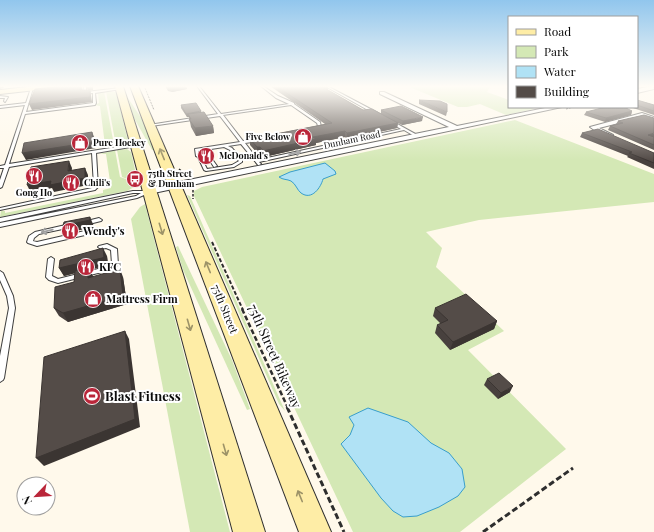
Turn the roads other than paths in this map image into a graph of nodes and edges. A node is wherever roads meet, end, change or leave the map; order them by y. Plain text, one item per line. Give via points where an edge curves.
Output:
1 (41, 111) edge
2 (126, 111) edge
3 (144, 111) edge
4 (217, 111) edge
5 (247, 111) edge
6 (301, 111) edge
7 (372, 111) edge
8 (420, 111) edge
9 (540, 111) edge
10 (633, 111) edge
11 (24, 113) joint
12 (220, 115) junction
13 (642, 115) junction
14 (381, 116) edge
15 (387, 119) edge
16 (654, 119) edge
17 (150, 125) junction
18 (456, 128) junction
19 (405, 129) junction
20 (310, 131) edge
21 (417, 136) junction
22 (264, 139) edge
23 (617, 140) edge
24 (242, 142) junction
25 (136, 145) junction
26 (226, 147) junction
27 (94, 152) junction
28 (198, 156) junction
29 (257, 161) junction
30 (7, 166) junction
31 (0, 167) edge
32 (262, 168) junction
33 (179, 185) junction
34 (0, 187) edge
35 (0, 208) edge
36 (0, 220) edge
37 (99, 220) dead end
38 (80, 223) edge
39 (0, 225) edge
40 (73, 225) edge
41 (98, 230) dead end
42 (101, 247) edge
43 (51, 259) dead end
44 (0, 273) edge
45 (4, 338) edge
46 (0, 378) edge
47 (249, 532) edge
48 (315, 532) edge

1 - 11 lane
2 - 25 main road, 75th Street
3 - 17 main road, 75th Street
4 - 12 lane
5 - 12 lane
6 - 20 lane via 319,124 318,128
7 - 14 lane
8 - 18 street
9 - 18 street, Dunham Road
10 - 13 street
11 - 30 lane
12 - 17 lane
12 - 24 lane
13 - 16 street
13 - 23 street via 593,128
15 - 19 lane
33 -> 17 main road, 75th Street
18 - 21 street, Dunham Road
19 - 21 lane
29 -> 19 lane
21 - 32 street, Dunham Road
22 - 24 lane
24 - 26 lane
24 - 29 lane
25 - 27 lane
25 - 33 main road, 75th Street
26 - 28 lane via 196,150
26 - 28 lane via 235,161 232,164 207,165 205,156
26 - 28 lane via 232,149 241,161 233,166 206,170
27 - 30 lane
27 - 35 lane via 96,187 93,189
29 - 32 lane
30 - 31 lane
30 - 34 lane
32 - 33 street, Dunham Road
33 - 36 lane
33 - 39 lane via 137,197
33 -> 47 main road, 75th Street
48 -> 33 main road, 75th Street
37 - 38 lane
40 -> 41 lane via 37,233 31,236 30,242 37,244
42 - 43 lane via 114,249 116,265 58,281 49,277
44 - 45 lane via 12,308
45 - 46 lane

